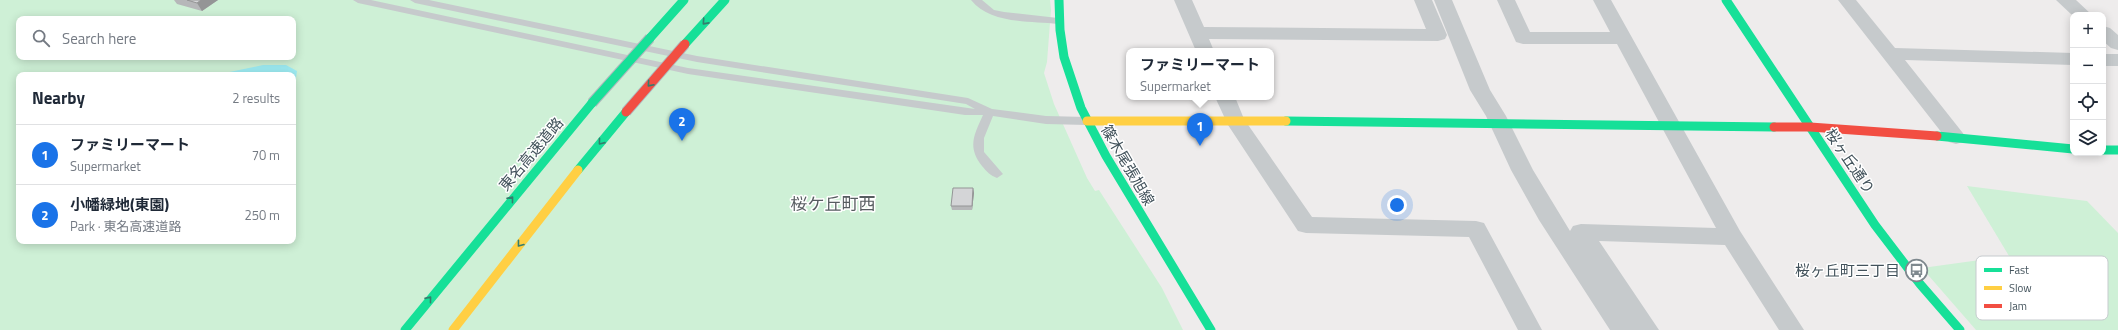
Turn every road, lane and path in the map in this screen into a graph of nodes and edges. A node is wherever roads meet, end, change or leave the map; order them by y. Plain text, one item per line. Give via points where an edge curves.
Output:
1 (358, 0) edge
2 (415, 0) edge
3 (684, 0) edge
4 (725, 0) edge
5 (976, 0) edge
6 (1059, 0) edge
7 (1183, 0) edge
8 (1423, 0) edge
9 (1443, 0) edge
10 (1506, 0) edge
11 (1602, 0) edge
12 (1726, 0) edge
13 (1847, 0) edge
14 (2062, 0) edge
15 (2079, 12) edge
16 (1058, 21) junction
17 (1197, 33) junction
18 (2106, 34) edge
19 (1622, 38) junction
20 (2118, 44) edge
21 (1204, 48) edge
22 (1889, 54) junction
23 (2070, 59) edge
24 (2106, 60) edge
25 (2118, 60) edge
26 (1226, 100) edge
27 (990, 112) junction
28 (1235, 120) junction
29 (1087, 121) junction
30 (1499, 124) junction
31 (1670, 126) junction
32 (1810, 127) junction
33 (1956, 137) junction
34 (2070, 148) edge
35 (2106, 150) edge
36 (2118, 150) edge
37 (997, 174) dead end
38 (1732, 237) junction
39 (405, 330) edge
40 (453, 330) edge
41 (1211, 330) edge
42 (1530, 330) edge
43 (1623, 330) edge
44 (1648, 330) edge
45 (1792, 330) edge
46 (1960, 330) edge

1 - 27 lane via 688,70 965,112
2 - 27 lane via 697,59 968,101
39 -> 3 main road, 東名高速道路, bridge via 592,103
4 -> 40 main road, bridge via 626,112
5 - 16 lane via 991,12
6 - 16 main road, 篠木尾張旭線
7 - 17 street
8 - 17 street via 1438,35
9 - 30 street via 1480,90
10 - 19 street via 1523,38
11 - 19 street
12 - 32 main road, 桜ヶ丘通り
13 - 22 street
14 - 15 street
16 - 29 main road, 篠木尾張旭線 via 1065,65
17 - 21 street
18 - 20 street
19 - 31 street
22 - 23 street
22 - 33 street
24 - 25 street
26 - 28 street
27 - 29 lane via 1046,120
27 - 37 lane via 978,141 979,154
28 - 29 main road
28 - 30 main road
28 - 42 street via 1306,225 1476,229
29 - 41 main road, 篠木尾張旭線 via 1114,172
30 - 31 main road
30 - 43 street via 1547,214
31 - 32 main road
31 - 38 street
32 - 33 main road
32 - 46 main road, 桜ヶ丘通り via 1875,225 1920,284
33 - 34 main road
35 - 36 main road
38 - 44 street via 1581,232
38 - 45 street

